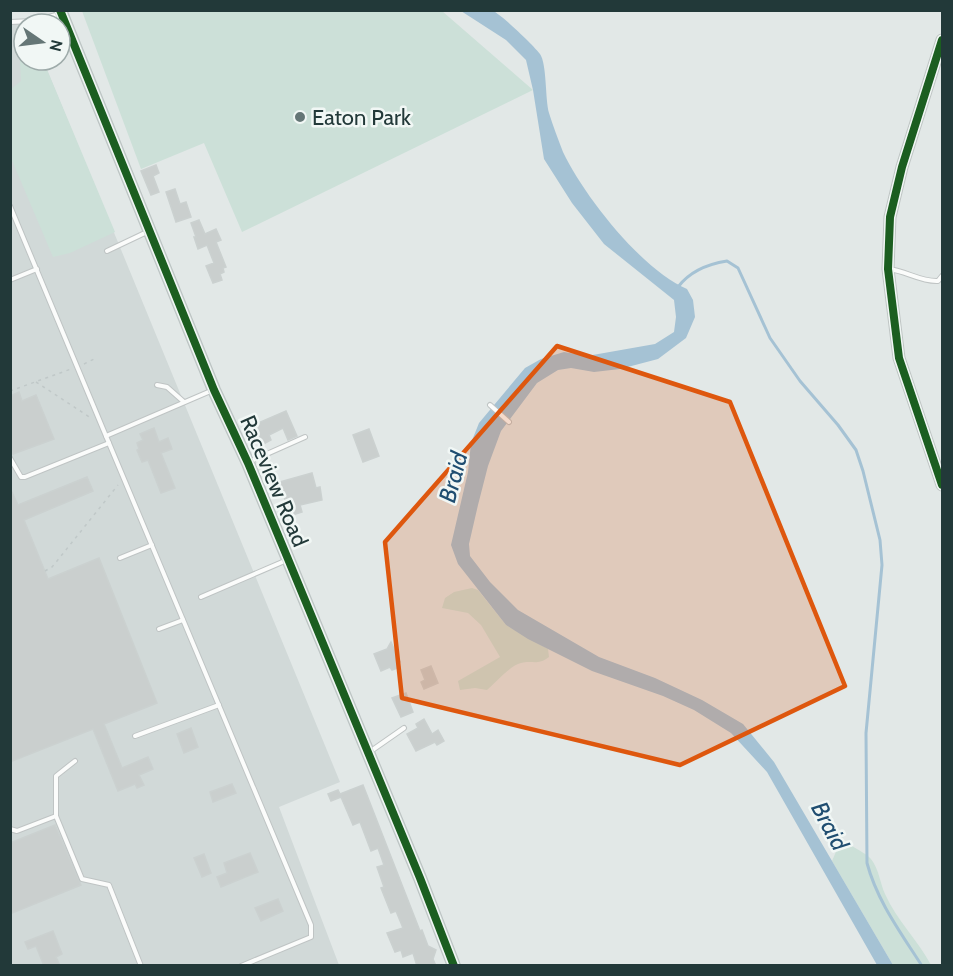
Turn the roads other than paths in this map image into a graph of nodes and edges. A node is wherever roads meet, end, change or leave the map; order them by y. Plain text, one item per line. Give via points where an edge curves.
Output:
1 (72, 39) edge
2 (942, 40) edge
3 (10, 206) edge
4 (150, 231) junction
5 (107, 251) dead end
6 (37, 269) junction
7 (888, 269) junction
8 (942, 276) edge
9 (10, 280) edge
10 (157, 385) dead end
11 (214, 390) junction
12 (184, 402) junction
13 (490, 405) dead end
14 (509, 422) dead end
15 (106, 436) junction
16 (305, 437) dead end
17 (109, 443) junction
18 (10, 458) edge
19 (248, 463) junction
20 (942, 485) edge
21 (152, 545) junction
22 (120, 558) dead end
23 (288, 559) junction
24 (201, 597) dead end
25 (183, 620) junction
26 (159, 629) dead end
27 (219, 705) junction
28 (404, 728) dead end
29 (135, 736) dead end
30 (368, 753) junction
31 (75, 761) dead end
32 (56, 816) junction
33 (10, 829) edge
34 (141, 966) edge
35 (241, 966) edge
36 (454, 966) edge

1 - 4 main road, Raceview Road
2 - 7 street via 890,217
3 - 6 lane
4 - 5 lane
4 - 11 main road, Raceview Road
6 - 9 lane
6 - 15 lane
7 - 8 lane via 927,281 938,281
7 - 20 street via 899,358
10 - 12 lane via 166,387
11 - 12 lane
11 - 19 main road, Raceview Road
12 - 15 lane
13 - 14 lane
15 - 17 lane
16 - 19 lane
17 - 18 lane via 26,477 21,477
17 - 21 lane
19 - 23 main road, Raceview Road
21 - 22 lane
21 - 25 lane
23 - 24 lane
23 - 30 main road, Raceview Road
25 - 26 lane
25 - 27 lane
27 - 29 lane
27 - 35 lane via 311,925 311,937
28 - 30 lane
30 - 36 main road, Raceview Road
31 - 32 lane via 56,776
32 - 33 lane via 17,831
32 - 34 lane via 82,879 109,885

